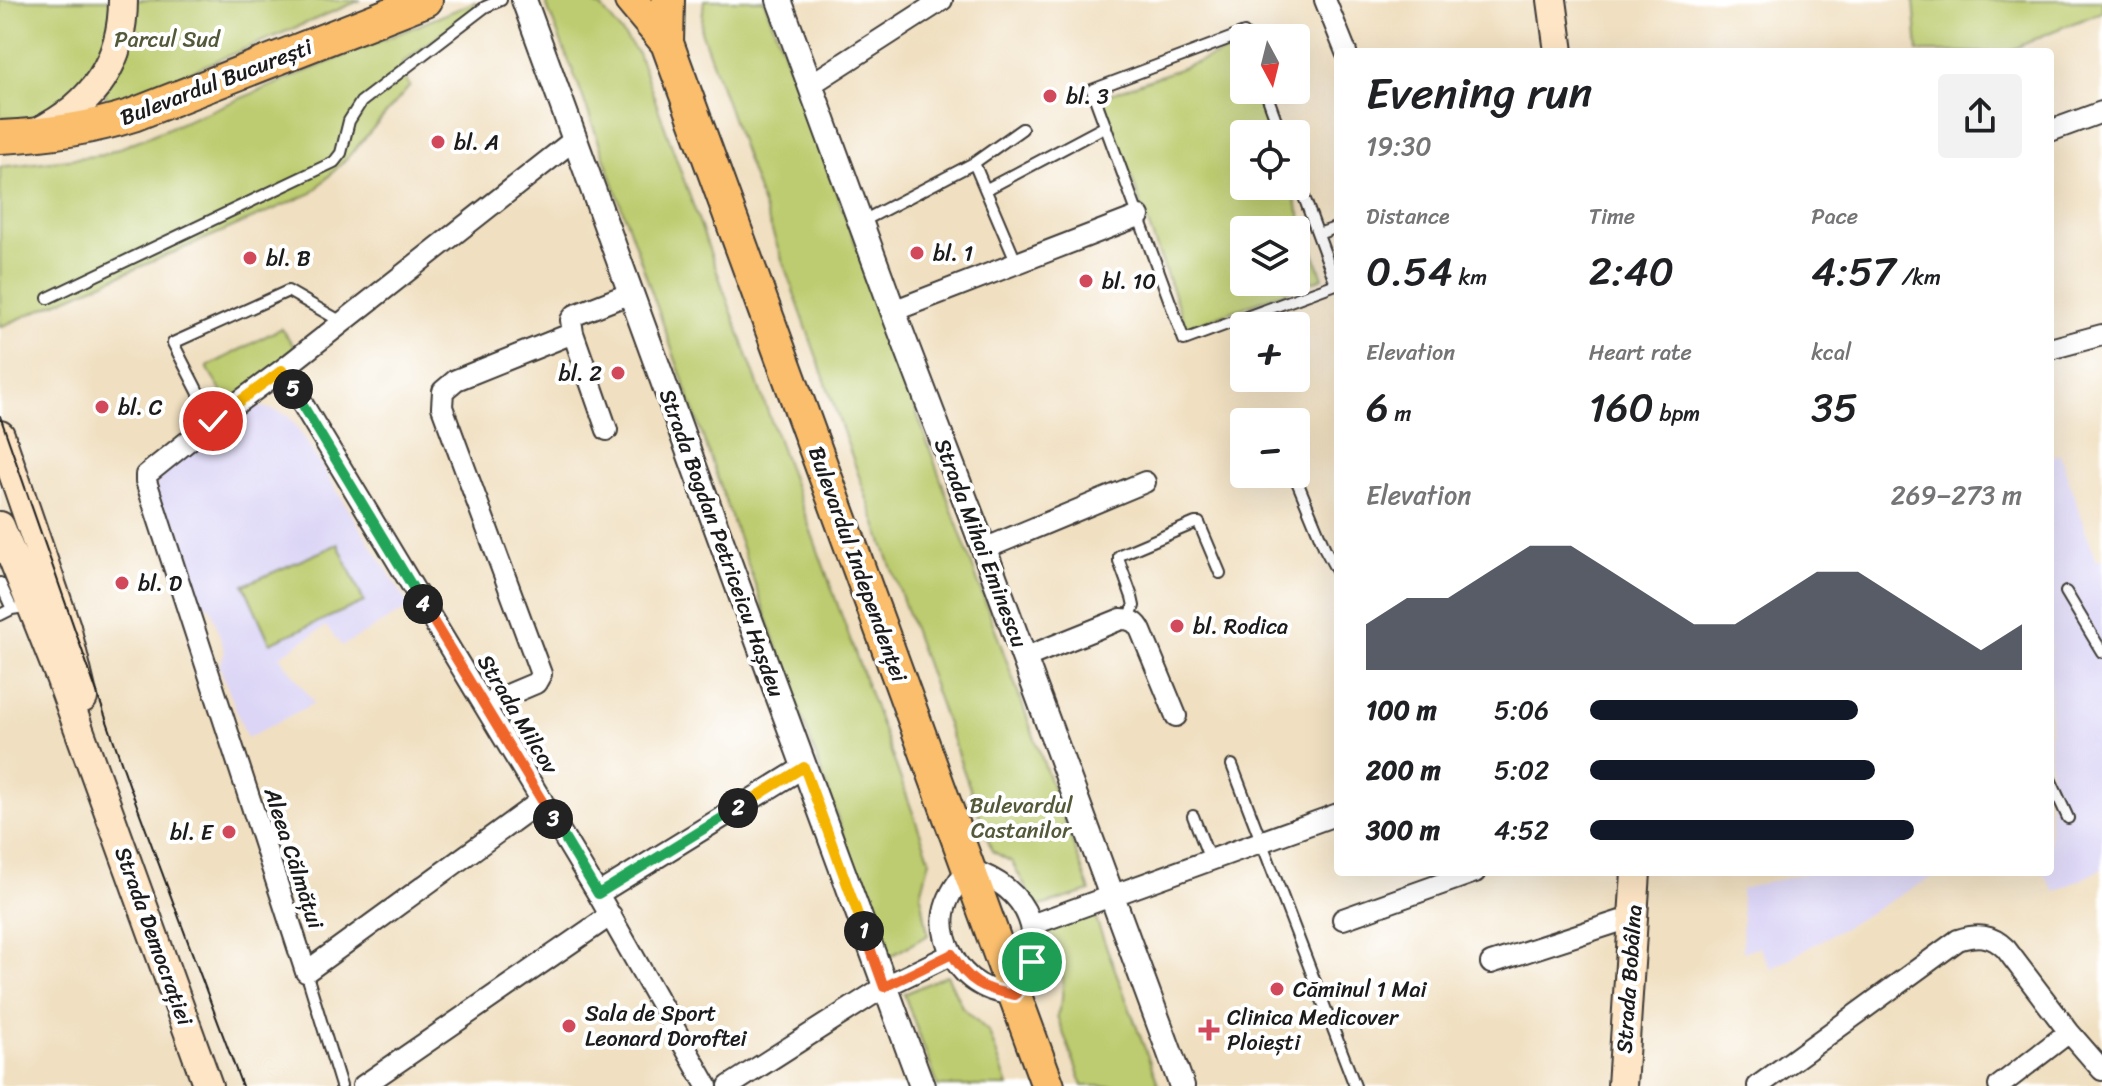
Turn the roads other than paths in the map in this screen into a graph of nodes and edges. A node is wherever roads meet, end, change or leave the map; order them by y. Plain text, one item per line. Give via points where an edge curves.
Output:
1 (123, 0) edge
2 (426, 0) edge
3 (501, 0) edge
4 (524, 0) edge
5 (779, 0) edge
6 (942, 0) edge
7 (1325, 0) edge
8 (1552, 0) edge
9 (640, 2) edge
10 (1230, 38) edge
11 (1344, 48) edge
12 (1558, 48) edge
13 (810, 85) junction
14 (2102, 112) edge
15 (1106, 126) junction
16 (1022, 129) dead end
17 (2054, 130) edge
18 (15, 136) edge
19 (575, 139) junction
20 (974, 163) junction
21 (987, 189) junction
22 (1305, 200) edge
23 (1139, 216) junction
24 (861, 222) junction
25 (1334, 228) edge
26 (1318, 234) junction
27 (1017, 264) junction
28 (1334, 278) edge
29 (1334, 285) edge
30 (631, 293) junction
31 (48, 298) dead end
32 (893, 311) junction
33 (342, 322) junction
34 (573, 333) junction
35 (2102, 335) edge
36 (2054, 348) edge
37 (282, 370) junction
38 (213, 421) junction
39 (607, 430) dead end
40 (0, 435) edge
41 (1145, 482) dead end
42 (1300, 488) edge
43 (0, 526) edge
44 (984, 549) junction
45 (18, 564) edge
46 (1334, 566) edge
47 (1220, 573) dead end
48 (2066, 592) dead end
49 (22, 607) junction
50 (0, 615) edge
51 (1129, 619) junction
52 (2102, 652) edge
53 (1024, 658) junction
54 (60, 677) junction
55 (484, 705) junction
56 (1176, 716) dead end
57 (1232, 765) dead end
58 (804, 767) junction
59 (100, 786) junction
60 (2054, 788) edge
61 (542, 800) junction
62 (1334, 815) edge
63 (1193, 816) dead end
64 (2068, 818) dead end
65 (1261, 842) junction
66 (1210, 860) junction
67 (968, 869) junction
68 (1464, 876) edge
69 (1636, 876) edge
70 (598, 894) junction
71 (1110, 896) junction
72 (611, 915) junction
73 (1633, 917) junction
74 (1343, 919) dead end
75 (1031, 925) junction
76 (952, 954) junction
77 (1491, 963) dead end
78 (306, 972) junction
79 (884, 987) junction
80 (1015, 995) junction
81 (2069, 1032) junction
82 (2102, 1070) edge
83 (208, 1086) edge
84 (341, 1086) edge
85 (363, 1086) edge
86 (707, 1086) edge
87 (729, 1086) edge
88 (922, 1086) edge
89 (1048, 1086) edge
90 (1182, 1086) edge
91 (1355, 1086) edge
92 (1622, 1086) edge
93 (1758, 1086) edge
94 (1999, 1086) edge

1 - 18 main road via 116,50 93,91 54,124
2 - 18 main road, Bulevardul București via 133,115 88,128
3 - 31 lane via 361,102 334,162
4 - 19 street, Strada Bogdan Petriceicu Hașdeu
5 - 13 street, Strada Mihai Eminescu
6 - 13 street
7 - 11 street
8 - 12 main road
9 - 67 main road, Bulevardul Independenței via 667,43
10 - 15 lane via 1092,90
13 - 24 street, Strada Mihai Eminescu
14 - 17 street
15 - 21 lane
15 - 23 lane
16 - 20 lane
19 - 30 street, Strada Bogdan Petriceicu Hașdeu
19 - 33 street
20 - 21 lane
20 - 24 lane
21 - 27 lane
22 - 26 lane
23 - 27 street
23 - 29 lane via 1184,340
24 - 32 street, Strada Mihai Eminescu
25 - 26 lane
26 - 28 lane
27 - 32 street
30 - 34 street via 575,315
30 - 58 street, Strada Bogdan Petriceicu Hașdeu
32 - 44 street, Strada Mihai Eminescu
33 - 37 street
33 - 38 lane via 288,291 173,343
34 - 39 street
34 - 55 street via 456,380 443,391 442,407 541,674 536,683
35 - 36 street
37 - 38 street
37 - 55 street, Strada Milcov
38 - 78 street, Aleea Călmățui via 146,475 146,481
40 - 45 main road, Strada Democrației
41 - 44 street
42 - 46 lane
43 - 45 main road, Strada Democrației
44 - 53 street, Strada Mihai Eminescu
45 - 49 main road, Strada Democrației
45 - 54 main road, Strada Democrației
45 - 59 main road, Strada Democrației via 69,637
47 - 51 lane via 1199,523 1122,554 1119,561 1134,606
48 - 52 lane
49 - 50 lane
49 - 54 main road, Strada Democrației
51 - 53 street
51 - 56 street via 1138,624
53 - 71 street, Strada Mihai Eminescu
54 - 59 main road, Strada Democrației
55 - 61 street, Strada Milcov
57 - 65 lane
58 - 70 street
58 - 79 street, Strada Bogdan Petriceicu Hașdeu
59 - 83 main road, Strada Democrației
60 - 64 lane
61 - 70 street, Strada Milcov
61 - 78 street, Aleea Călmățui
62 - 65 street
63 - 66 lane
65 - 66 street
65 - 91 lane
66 - 71 street
67 - 75 street via 1005,887
67 - 76 street via 944,915
67 - 80 main road, Bulevardul Independenței
68 - 74 street
69 - 73 main road, Strada Bobâlna
70 - 72 street, Strada Milcov
71 - 75 street
71 - 90 street, Strada Mihai Eminescu
72 - 85 street
72 - 86 street, Strada Milcov
73 - 77 street
73 - 92 main road, Strada Bobâlna
75 - 80 street via 1032,962
76 - 79 street
76 - 80 street via 980,985
78 - 84 lane
79 - 87 street
79 - 88 street, Strada Bogdan Petriceicu Hașdeu
80 - 89 main road, Bulevardul Independenței
81 - 82 street
81 - 93 street via 2006,949 1979,935 1958,940
81 - 94 street

